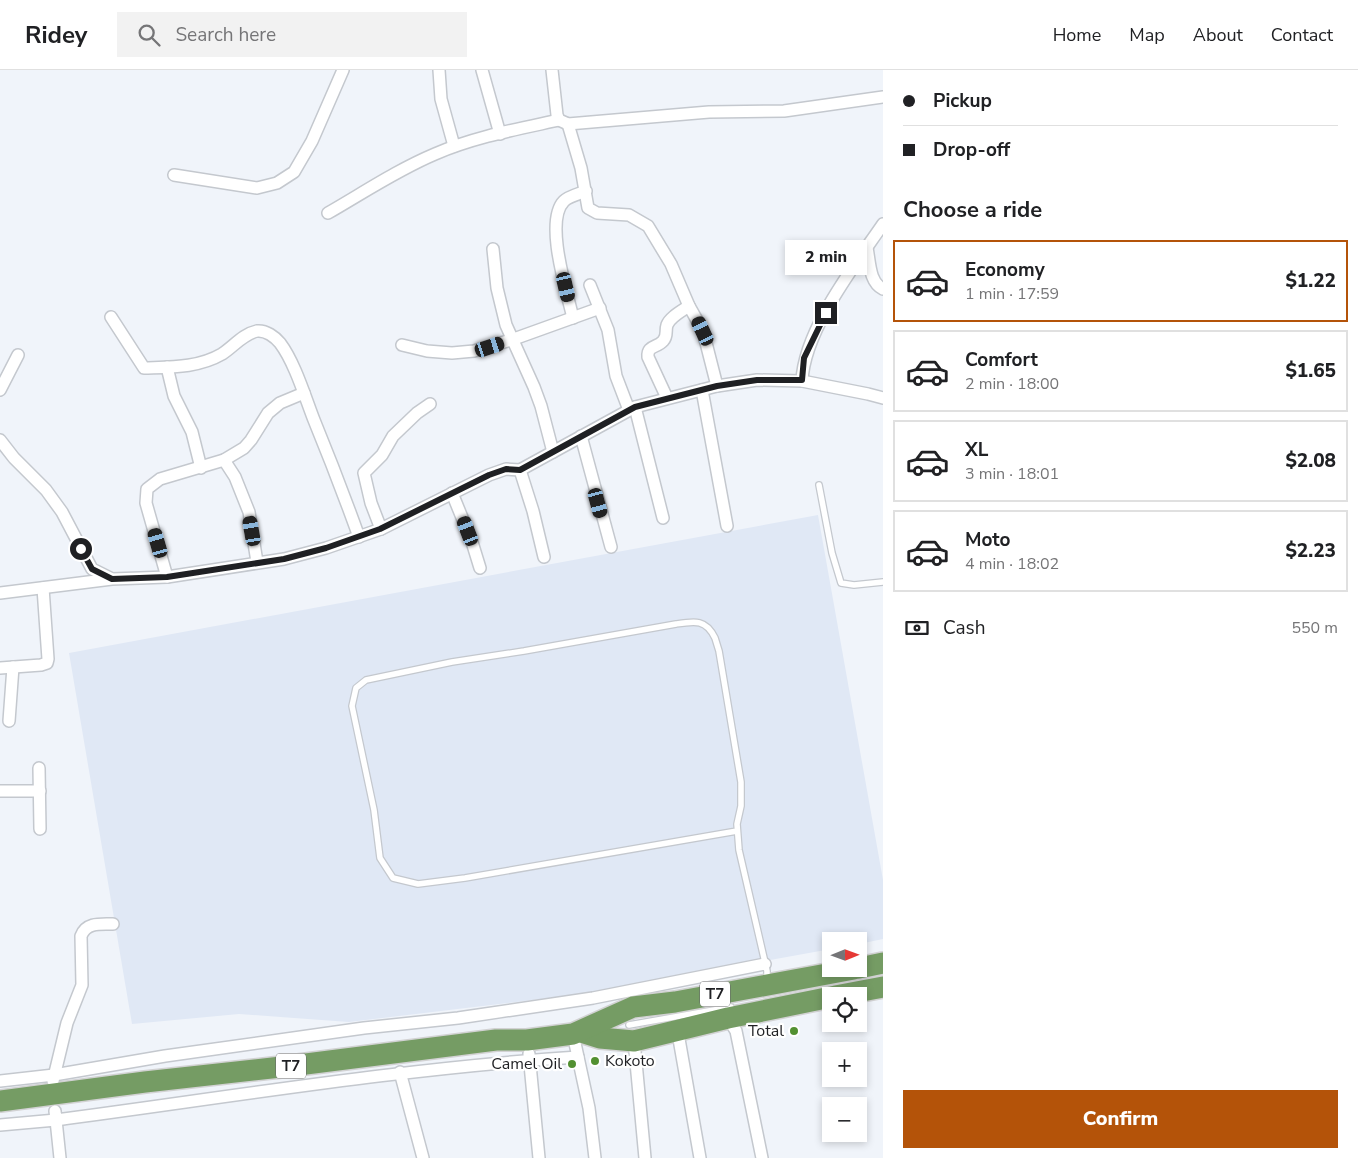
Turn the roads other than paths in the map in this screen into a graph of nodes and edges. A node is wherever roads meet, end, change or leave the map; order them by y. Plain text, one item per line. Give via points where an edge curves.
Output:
1 (343, 70) edge
2 (439, 70) edge
3 (482, 70) edge
4 (552, 70) edge
5 (883, 96) edge
6 (564, 122) junction
7 (500, 134) junction
8 (454, 146) junction
9 (174, 175) dead end
10 (586, 191) junction
11 (328, 213) dead end
12 (883, 224) edge
13 (867, 248) junction
14 (492, 249) dead end
15 (590, 285) dead end
16 (883, 289) edge
17 (688, 306) junction
18 (600, 308) junction
19 (111, 317) dead end
20 (573, 318) junction
21 (511, 340) junction
22 (402, 345) dead end
23 (18, 355) dead end
24 (167, 367) junction
25 (802, 380) junction
26 (717, 386) junction
27 (0, 390) edge
28 (702, 390) junction
29 (304, 393) junction
30 (667, 398) junction
31 (883, 398) edge
32 (430, 404) dead end
33 (632, 408) junction
34 (581, 436) junction
35 (0, 440) edge
36 (553, 452) junction
37 (224, 460) junction
38 (201, 468) junction
39 (520, 470) junction
40 (819, 485) dead end
41 (452, 493) junction
42 (664, 518) dead end
43 (727, 526) dead end
44 (380, 529) junction
45 (359, 537) junction
46 (611, 548) dead end
47 (544, 557) dead end
48 (257, 562) junction
49 (480, 568) dead end
50 (167, 577) junction
51 (112, 579) junction
52 (883, 582) edge
53 (43, 588) junction
54 (0, 593) edge
55 (13, 667) junction
56 (0, 668) edge
57 (9, 721) dead end
58 (39, 768) dead end
59 (40, 790) junction
60 (0, 791) edge
61 (40, 829) dead end
62 (737, 831) junction
63 (113, 924) dead end
64 (883, 963) edge
65 (765, 964) junction
66 (868, 966) edge
67 (822, 975) edge
68 (767, 985) junction
69 (883, 986) edge
70 (867, 990) edge
71 (822, 999) edge
72 (732, 1012) junction
73 (624, 1030) junction
74 (676, 1031) junction
75 (577, 1033) junction
76 (528, 1050) junction
77 (578, 1057) junction
78 (400, 1072) junction
79 (53, 1079) junction
80 (0, 1081) edge
81 (0, 1101) edge
82 (56, 1115) junction
83 (0, 1125) edge
84 (60, 1158) edge
85 (424, 1158) edge
86 (539, 1158) edge
87 (595, 1158) edge
88 (645, 1158) edge
89 (700, 1158) edge
90 (762, 1158) edge

1 - 9 street via 312,142 294,172 277,183 257,188
2 - 8 street via 441,99
3 - 7 street
4 - 6 street via 557,115
5 - 6 street via 784,111 709,112
6 - 7 street
6 - 10 street
7 - 8 street
8 - 11 street via 412,165
10 - 17 street via 586,202 592,211 629,215 648,226 671,264
10 - 20 street via 565,200 556,219 559,254
12 - 13 street
13 - 16 street via 873,278
13 - 25 street via 845,279 813,337 804,358
14 - 21 street via 501,311
15 - 18 street
17 - 26 street via 703,331
17 - 30 street via 670,320 663,342 648,352
18 - 20 street
18 - 33 street via 610,338 616,376
19 - 24 street via 144,368
20 - 21 street
21 - 22 street via 474,351 452,353
21 - 36 street via 534,387
23 - 27 street
24 - 29 street via 201,363 257,331 266,332 280,344
24 - 38 street via 174,396 192,432
25 - 26 street via 757,380
25 - 31 street
26 - 28 street
28 - 30 street
28 - 43 street
29 - 37 street via 280,403 268,413 244,448
29 - 45 street
30 - 33 street
32 - 44 street via 393,436 382,455 364,472
33 - 34 street
33 - 42 street
34 - 36 street
34 - 46 street
35 - 51 street via 57,505 92,569
36 - 39 street
37 - 38 street
37 - 48 street via 249,512
38 - 50 street via 160,479 147,489 146,503
39 - 41 street via 506,469
39 - 47 street
40 - 52 lane via 841,583
41 - 44 street
41 - 49 street
44 - 45 street
45 - 48 street via 284,559
48 - 50 street
50 - 51 street
51 - 53 street
53 - 54 street
53 - 55 street via 47,662
55 - 56 street
55 - 57 street
58 - 59 street
59 - 60 street
59 - 61 street
62 - 62 lane via 465,878 418,884 393,878 380,858 374,810 352,706 356,688 366,680 452,662 676,624 704,624 710,628 718,651 741,782
62 - 65 lane
63 - 79 street via 90,925 81,936 82,984 67,1023
64 - 66 highway
65 - 68 lane
65 - 79 street via 592,998 164,1056
67 - 68 highway, T7
68 - 73 highway, T7 via 633,1007
69 - 70 highway, T7
71 - 72 highway, T7
72 - 73 lane
72 - 74 highway, T7
72 - 90 street
73 - 74 highway, T7
73 - 75 highway, T7
73 - 88 street
74 - 89 street
75 - 76 highway, T7
75 - 77 street
76 - 77 street
76 - 78 street
76 - 81 highway, T7 via 496,1040
76 - 86 street
77 - 87 street
78 - 82 street
78 - 85 street
79 - 80 street
82 - 83 street
82 - 84 street

